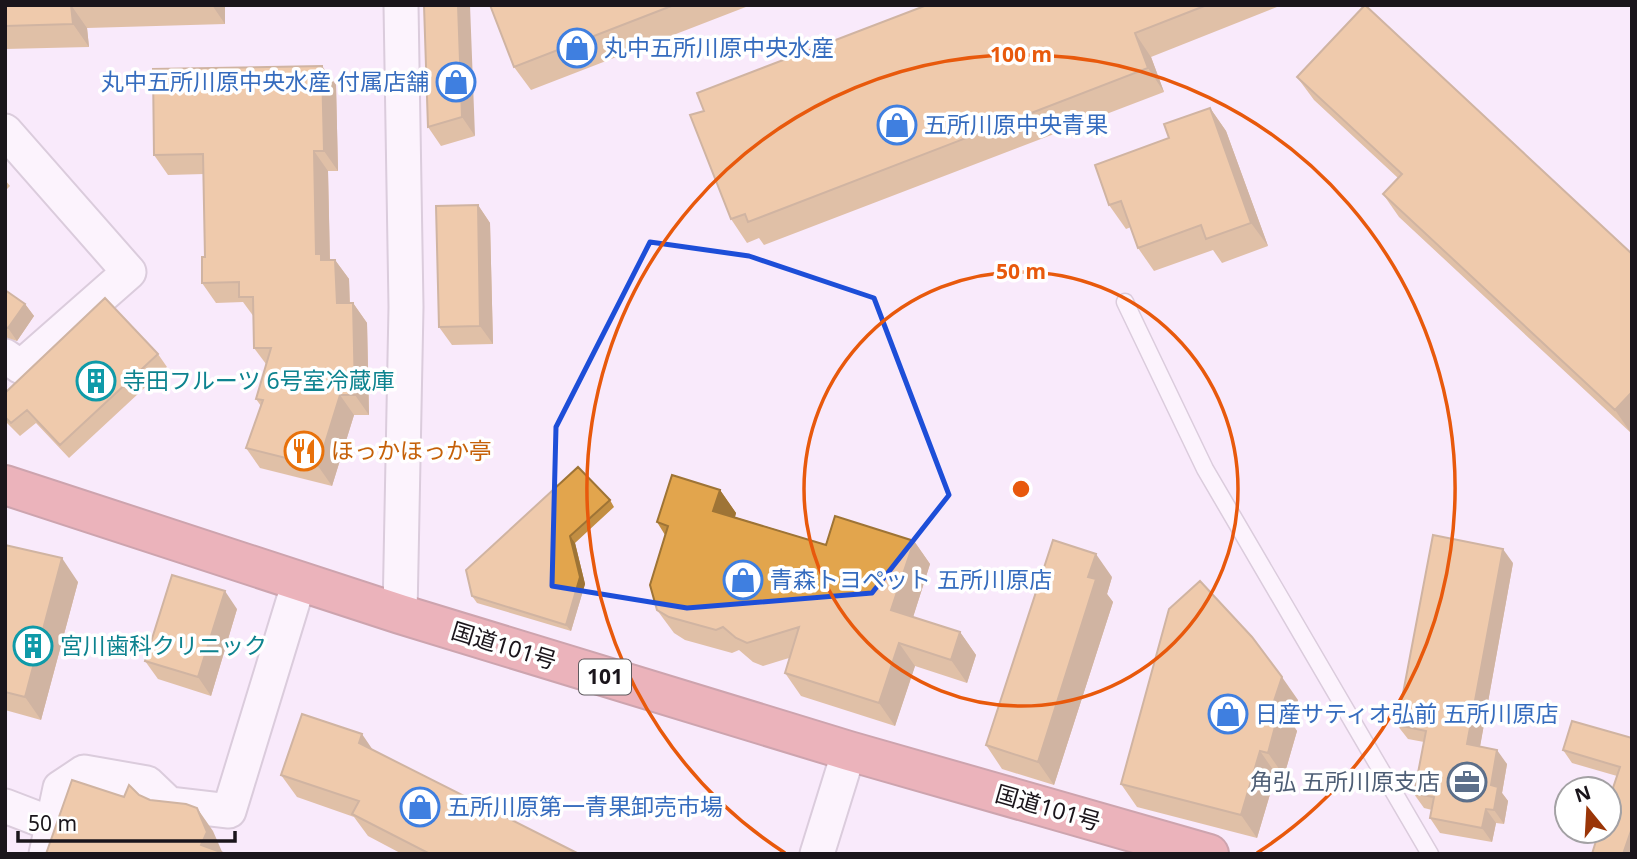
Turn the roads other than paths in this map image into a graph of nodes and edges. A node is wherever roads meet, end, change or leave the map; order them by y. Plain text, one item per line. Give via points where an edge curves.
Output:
1 (401, 5) edge
2 (5, 131) edge
3 (1125, 302) dead end
4 (5, 356) edge
5 (5, 485) edge
6 (299, 582) junction
7 (400, 614) junction
8 (849, 751) junction
9 (5, 806) edge
10 (49, 839) edge
11 (817, 854) edge
12 (1209, 854) edge
13 (1430, 854) edge

1 - 7 street via 406,307
2 - 4 street via 129,272 21,367
3 - 13 lane via 1205,469
5 - 6 highway, 国道101号 / 101
6 - 7 highway, 国道101号 / 101
6 - 10 street via 229,811 169,804 147,783 84,772 60,788
7 - 8 highway, 国道101号 / 101
8 - 11 street
8 - 12 highway, 国道101号 / 101
9 - 10 street

